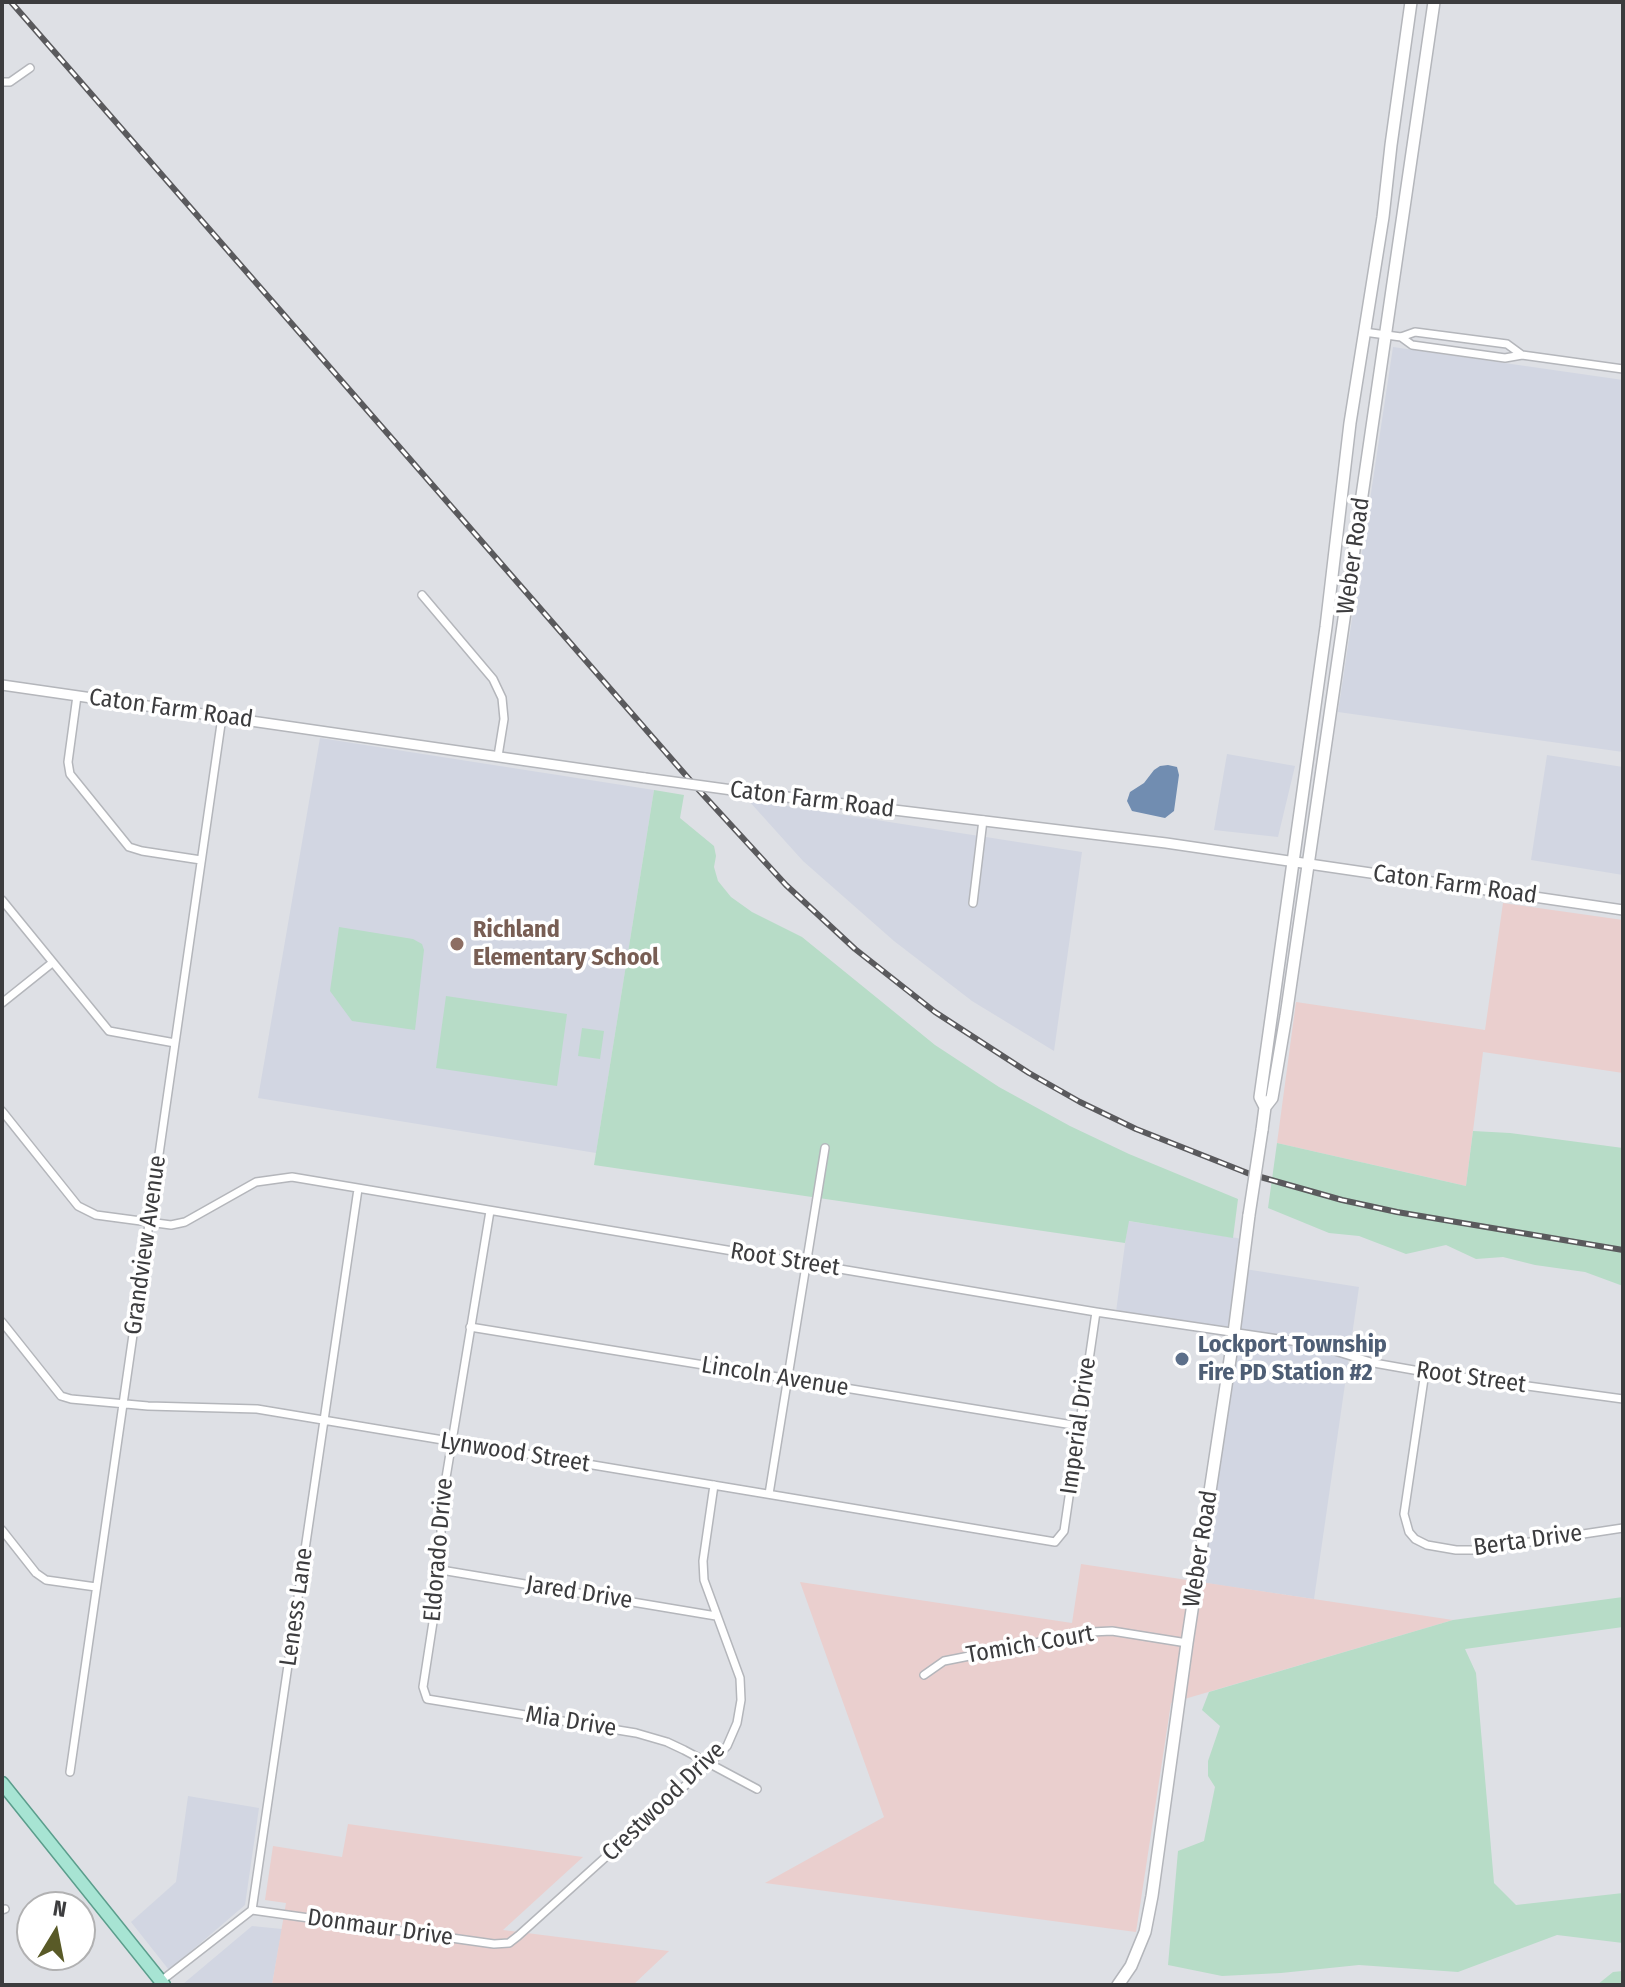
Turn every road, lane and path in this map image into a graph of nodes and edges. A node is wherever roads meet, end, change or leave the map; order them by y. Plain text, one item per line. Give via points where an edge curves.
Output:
1 (1411, 2) edge
2 (1434, 2) edge
3 (30, 68) dead end
4 (2, 82) edge
5 (1364, 332) junction
6 (1386, 334) junction
7 (1401, 337) junction
8 (1522, 355) junction
9 (1623, 369) edge
10 (422, 595) dead end
11 (2, 685) edge
12 (77, 696) junction
13 (222, 717) junction
14 (498, 756) junction
15 (983, 820) junction
16 (201, 860) junction
17 (1293, 861) junction
18 (1309, 864) junction
19 (2, 900) edge
20 (973, 903) dead end
21 (1623, 910) edge
22 (52, 963) junction
23 (2, 1003) edge
24 (175, 1043) junction
25 (1265, 1107) junction
26 (2, 1111) edge
27 (825, 1148) dead end
28 (358, 1189) junction
29 (490, 1211) junction
30 (149, 1222) junction
31 (807, 1263) junction
32 (1096, 1312) junction
33 (2, 1322) edge
34 (470, 1327) junction
35 (1234, 1333) junction
36 (1425, 1372) junction
37 (789, 1379) junction
38 (1623, 1399) edge
39 (123, 1404) junction
40 (324, 1421) junction
41 (1079, 1426) junction
42 (450, 1442) junction
43 (714, 1485) junction
44 (769, 1494) junction
45 (1623, 1528) edge
46 (2, 1530) edge
47 (1059, 1538) joint
48 (441, 1570) junction
49 (96, 1587) junction
50 (716, 1616) junction
51 (1187, 1643) junction
52 (924, 1675) dead end
53 (427, 1699) joint
54 (709, 1764) junction
55 (70, 1772) dead end
56 (2, 1783) edge
57 (757, 1789) dead end
58 (252, 1910) junction
59 (509, 1943) joint
60 (162, 1983) edge
61 (1118, 1985) edge

1 - 5 main road, Weber Road
2 - 6 main road, Weber Road
3 - 4 street
5 - 6 street
5 - 17 main road, Weber Road
6 - 7 street
6 - 18 main road, Weber Road
7 - 8 street via 1412,345 1505,358
7 - 8 street via 1415,332 1507,344
8 - 9 street
10 - 14 street via 493,679 502,698
11 - 12 street, Caton Farm Road
12 - 13 street, Caton Farm Road
12 - 16 street via 70,774 129,847
13 - 14 street, Caton Farm Road
13 - 16 street, Grandview Avenue
14 - 15 street, Caton Farm Road, bridge
15 - 17 street, Caton Farm Road
15 - 20 street
16 - 24 street, Grandview Avenue
17 - 18 street, Caton Farm Road
17 - 25 main road, Weber Road via 1260,1097
18 - 21 street, Caton Farm Road
18 - 25 main road, Weber Road via 1272,1098
19 - 22 street
22 - 23 street
22 - 24 street via 109,1031
24 - 30 street, Grandview Avenue
25 - 35 main road, Weber Road, bridge
26 - 30 street, Root Street via 78,1206 96,1215
27 - 31 street
28 - 29 street, Root Street
28 - 30 street, Root Street via 292,1177 273,1179 256,1182 185,1222
28 - 40 street, Leness Lane
29 - 31 street, Root Street
29 - 34 street, Eldorado Drive
30 - 39 street, Grandview Avenue
31 - 32 street, Root Street
31 - 37 street
32 - 35 street, Root Street
32 - 41 street, Imperial Drive
33 - 39 street, Lynwood Street via 61,1396
34 - 37 street, Lincoln Avenue
34 - 42 street, Eldorado Drive
35 - 36 street, Root Street via 1312,1344
35 - 51 main road, Weber Road
36 - 38 street, Root Street
36 - 45 street, Berta Drive via 1404,1514 1415,1539 1477,1550
37 - 41 street, Lincoln Avenue
37 - 44 street
39 - 40 street, Lynwood Street via 257,1409
39 - 49 street, Grandview Avenue
40 - 42 street, Lynwood Street
40 - 58 street, Leness Lane
41 - 47 street, Imperial Drive
42 - 43 street, Lynwood Street
42 - 48 street, Eldorado Drive via 441,1508
43 - 44 street, Lynwood Street
43 - 50 street, Crestwood Drive via 703,1561
44 - 47 street, Lynwood Street via 1055,1542
46 - 49 street via 46,1580
48 - 50 street, Jared Drive
48 - 53 street, Eldorado Drive via 423,1687
49 - 55 street, Grandview Avenue
50 - 54 street, Crestwood Drive via 740,1678 741,1700 727,1746
51 - 52 street, Tomich Court via 1091,1632 944,1661
51 - 61 main road, Weber Road via 1145,1932
53 - 54 street, Mia Drive via 636,1733
54 - 57 street, Mia Drive
54 - 59 street, Crestwood Drive
56 - 60 main road
58 - 59 street, Donmaur Drive
58 - 60 street

